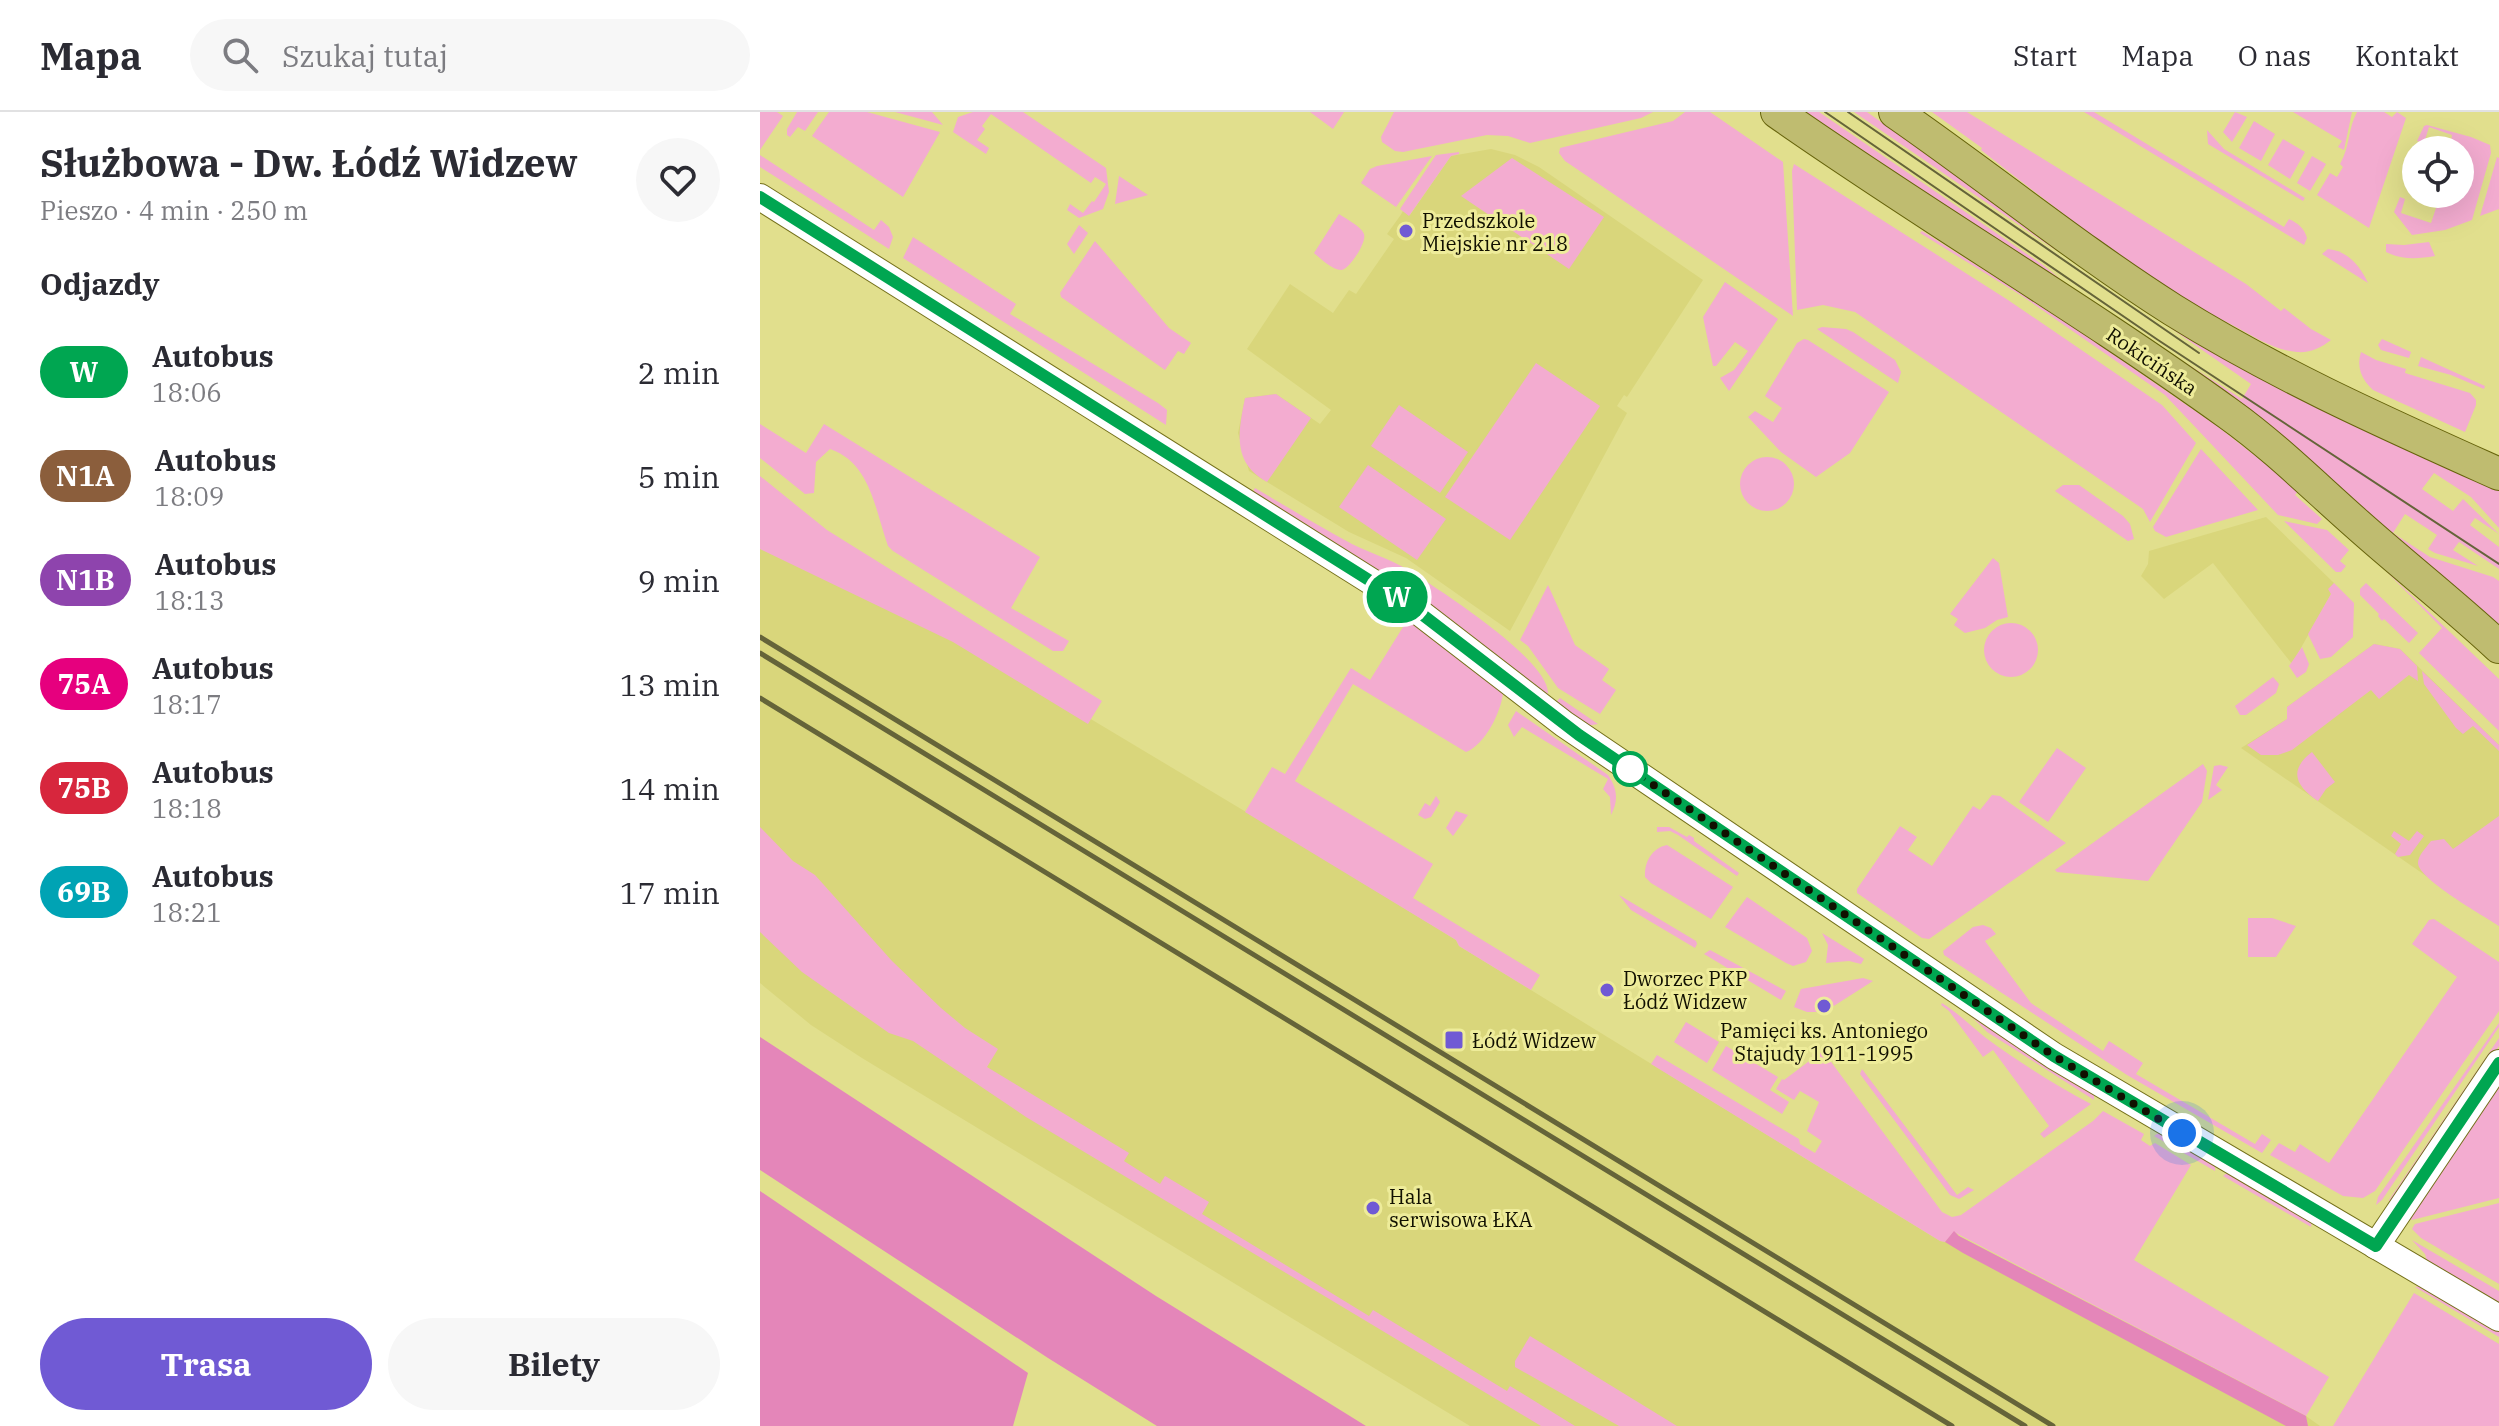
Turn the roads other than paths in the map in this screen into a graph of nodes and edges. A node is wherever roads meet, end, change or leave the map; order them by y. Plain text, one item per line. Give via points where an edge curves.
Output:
1 (1777, 112) edge
2 (1895, 112) edge
3 (760, 197) edge
4 (2499, 474) edge
5 (2499, 647) edge
6 (2499, 1063) edge
7 (2376, 1246) junction
8 (2499, 1318) edge

1 - 5 main road, Rokicińska via 2230,414
2 - 4 main road via 2078,245 2224,341
3 - 7 street via 1415,609 1564,724 2073,1069
6 - 7 street
7 - 8 street

